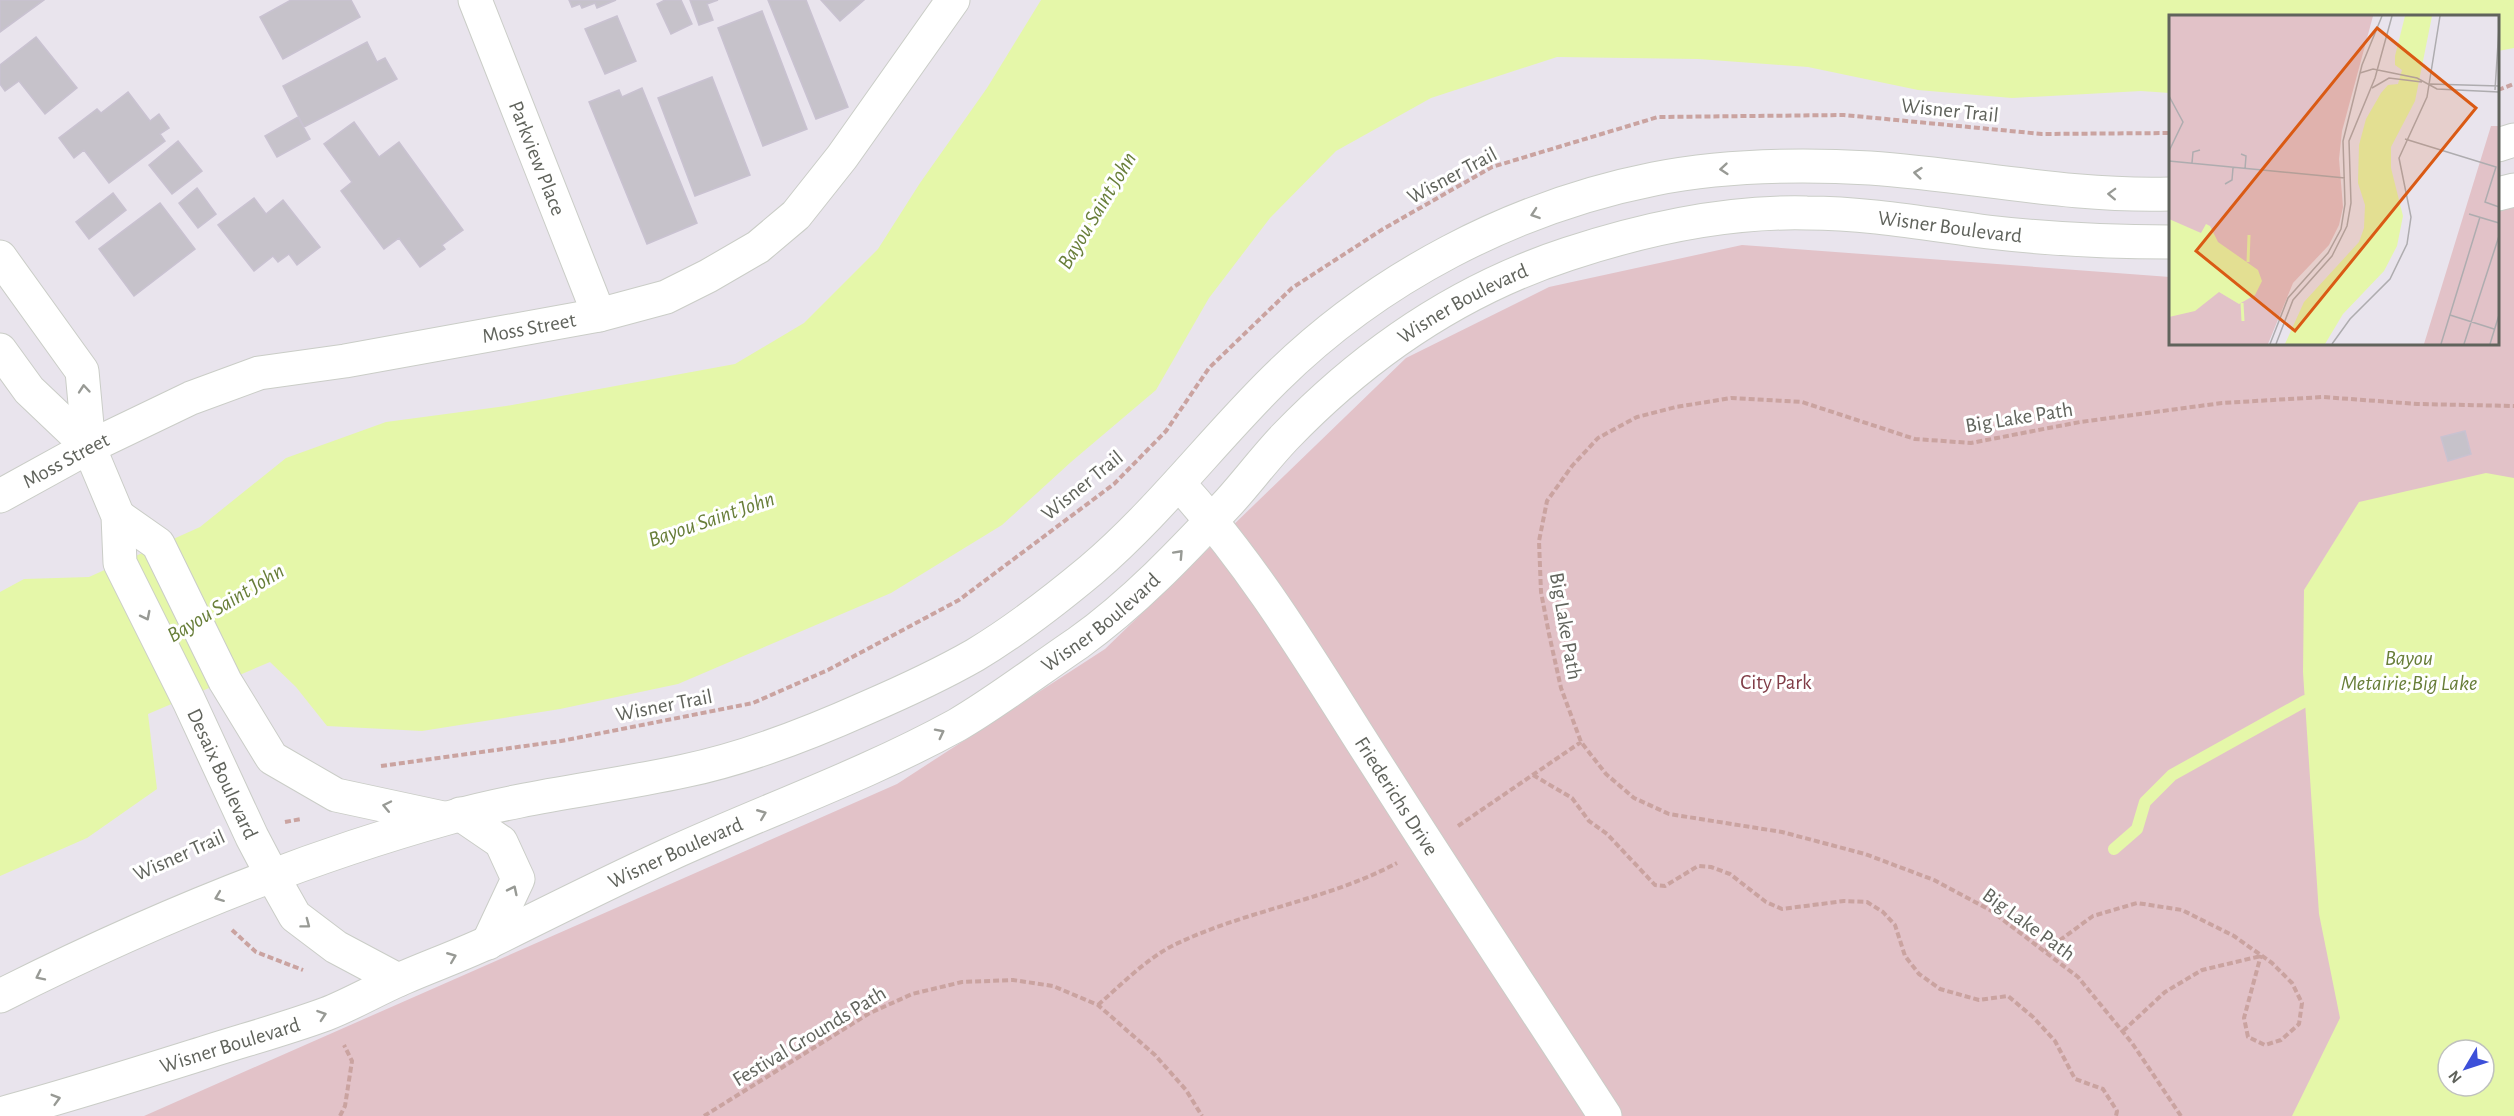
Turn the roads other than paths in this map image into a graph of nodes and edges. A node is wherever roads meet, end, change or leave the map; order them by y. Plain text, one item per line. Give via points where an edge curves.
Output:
1 (475, 0) edge
2 (953, 0) edge
3 (2514, 140) edge
4 (2499, 145) edge
5 (2514, 190) edge
6 (2169, 194) edge
7 (2499, 194) edge
8 (2169, 242) edge
9 (0, 256) edge
10 (599, 315) junction
11 (0, 350) edge
12 (89, 447) junction
13 (1179, 484) junction
14 (0, 496) edge
15 (118, 516) junction
16 (1212, 520) junction
17 (452, 817) junction
18 (273, 877) junction
19 (488, 943) junction
20 (398, 980) junction
21 (0, 996) edge
22 (0, 1114) edge
23 (1605, 1116) edge

1 - 10 street, Parkview Place
2 - 10 street, Moss Street via 842,158 796,215 758,247 708,276 666,297
3 - 4 street
5 - 7 street
6 -> 13 street via 2081,193 1875,169 1802,165 1664,177 1582,198 1514,221 1451,251 1332,328 1280,374
8 - 16 street, Wisner Boulevard via 2091,242 1884,216 1801,212 1712,219 1643,231 1564,255 1493,283 1432,315 1322,399
12 -> 9 street, Desaix Boulevard via 82,371
10 - 12 street, Moss Street via 345,362 259,373 191,398
11 - 12 street, Desaix Boulevard via 29,390
12 - 14 street, Moss Street
12 - 15 street, Desaix Boulevard
13 - 16 street, Friederichs Drive
13 - 17 street via 1098,564 1033,614 978,653 884,700 771,748 688,770 496,805
17 -> 15 street, Desaix Boulevard via 336,795 272,758 225,681 158,544
15 -> 18 street, Desaix Boulevard via 120,563
19 -> 16 street, Wisner Boulevard via 637,869 844,781 960,723 1085,638 1174,560
16 - 23 street, Friederichs Drive via 1266,592
17 - 18 street
19 -> 17 street via 518,879 501,842
18 -> 20 street, Desaix Boulevard via 295,916 336,947
18 -> 21 street via 72,960
20 -> 19 street, Wisner Boulevard
22 -> 20 street, Wisner Boulevard via 329,1013

